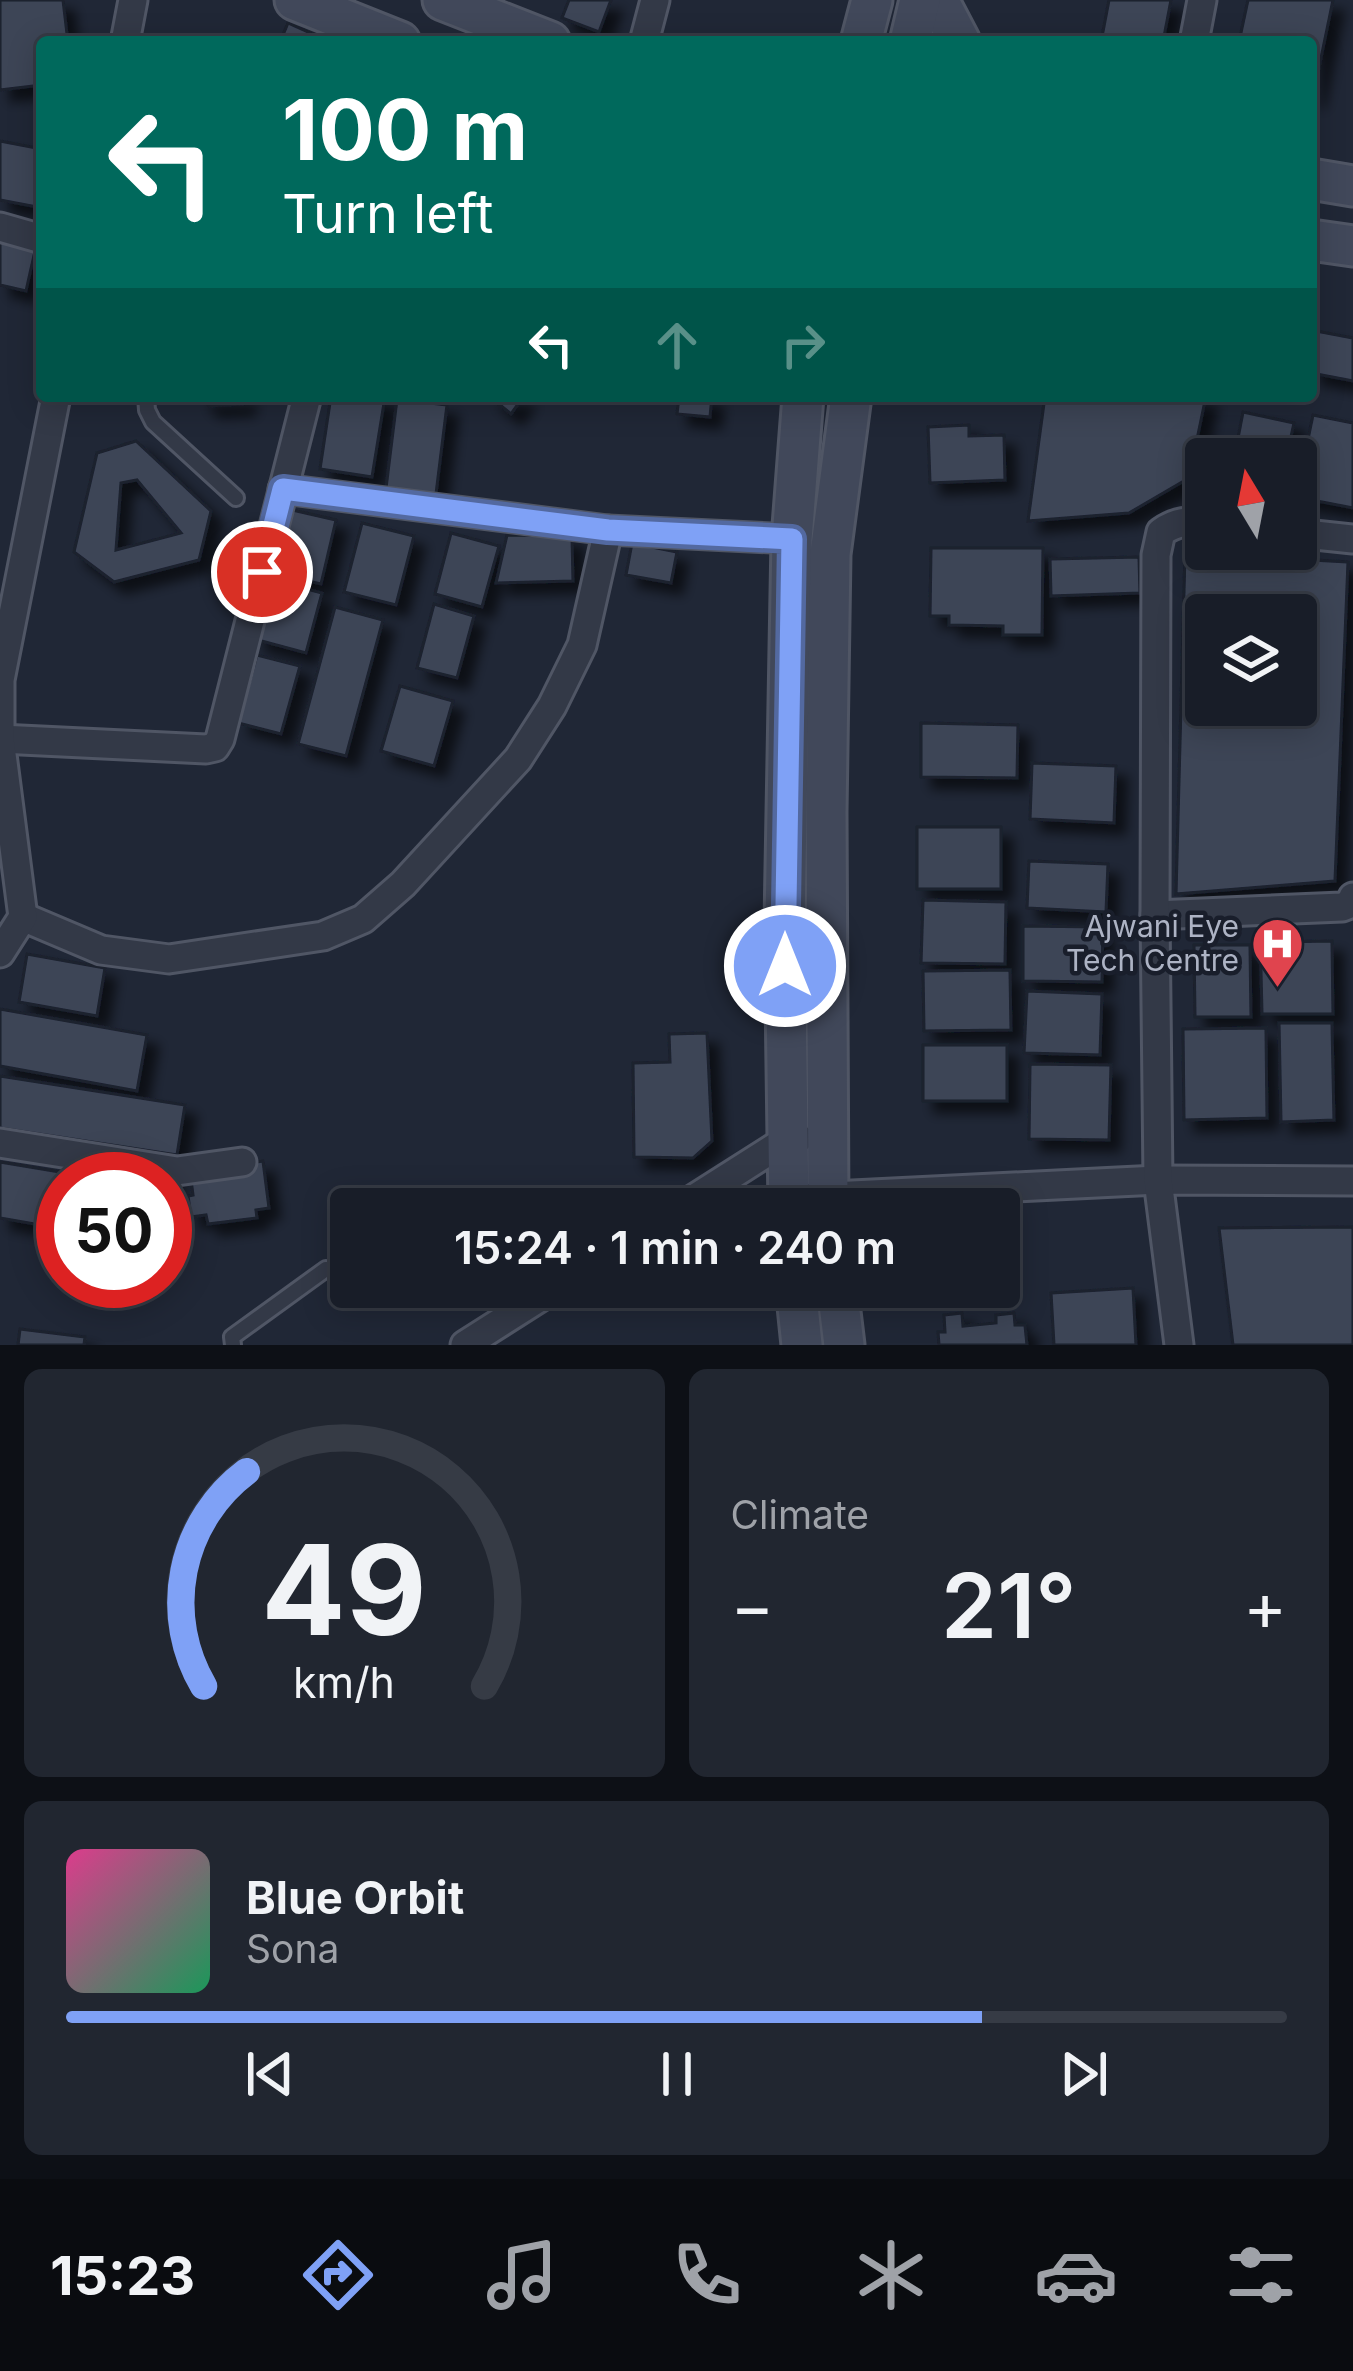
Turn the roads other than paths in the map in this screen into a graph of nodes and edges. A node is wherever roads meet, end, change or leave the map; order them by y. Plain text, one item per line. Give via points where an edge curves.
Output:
1 (133, 0) edge
2 (295, 0) edge
3 (443, 0) edge
4 (655, 0) edge
5 (872, 0) edge
6 (920, 0) edge
7 (938, 0) edge
8 (1202, 0) edge
9 (126, 36) edge
10 (385, 36) edge
11 (535, 36) edge
12 (646, 36) edge
13 (863, 36) edge
14 (911, 36) edge
15 (957, 36) edge
16 (1195, 36) edge
17 (1317, 180) edge
18 (1353, 186) edge
19 (0, 227) edge
20 (36, 237) edge
21 (1317, 241) edge
22 (1353, 246) edge
23 (55, 402) edge
24 (146, 402) edge
25 (306, 402) edge
26 (803, 402) edge
27 (849, 402) edge
28 (283, 489) junction
29 (236, 498) dead end
30 (1185, 522) edge
31 (608, 530) junction
32 (1317, 535) edge
33 (792, 539) junction
34 (1353, 539) edge
35 (0, 697) edge
36 (0, 739) edge
37 (6, 837) edge
38 (1353, 897) edge
39 (1155, 915) junction
40 (22, 916) junction
41 (0, 953) edge
42 (827, 1137) junction
43 (788, 1139) junction
44 (0, 1143) edge
45 (242, 1162) dead end
46 (1158, 1180) junction
47 (1353, 1181) edge
48 (711, 1188) edge
49 (803, 1188) edge
50 (812, 1188) edge
51 (1020, 1189) edge
52 (326, 1269) dead end
53 (523, 1308) edge
54 (798, 1308) edge
55 (840, 1308) edge
56 (233, 1345) edge
57 (465, 1345) edge
58 (802, 1345) edge
59 (844, 1345) edge
60 (1179, 1345) edge

1 - 9 street
2 - 10 main road
3 - 11 main road
4 - 12 street
5 - 13 main road
6 - 14 main road
7 - 15 main road
8 - 16 street
17 - 18 main road
19 - 20 street
21 - 22 main road
23 - 35 street
24 - 29 lane via 153,422
25 - 28 street
26 - 33 main road
27 - 42 main road via 830,554
28 - 31 street
28 - 36 street via 215,747
30 - 39 street via 1162,532 1156,555
31 - 33 street
31 - 40 street via 582,645 552,706 518,759 363,919 323,936 169,959 100,950
32 - 34 street
33 - 43 main road
35 - 36 street
36 - 37 street
37 - 40 street
38 - 39 street via 1342,907
39 - 46 street
40 - 41 street
42 - 43 street
42 - 50 main road
43 - 48 street
43 - 49 main road
44 - 45 street via 177,1171
46 - 47 street
46 - 51 street
46 - 60 street
52 - 56 lane via 232,1336
53 - 57 street
54 - 58 main road
55 - 59 main road

